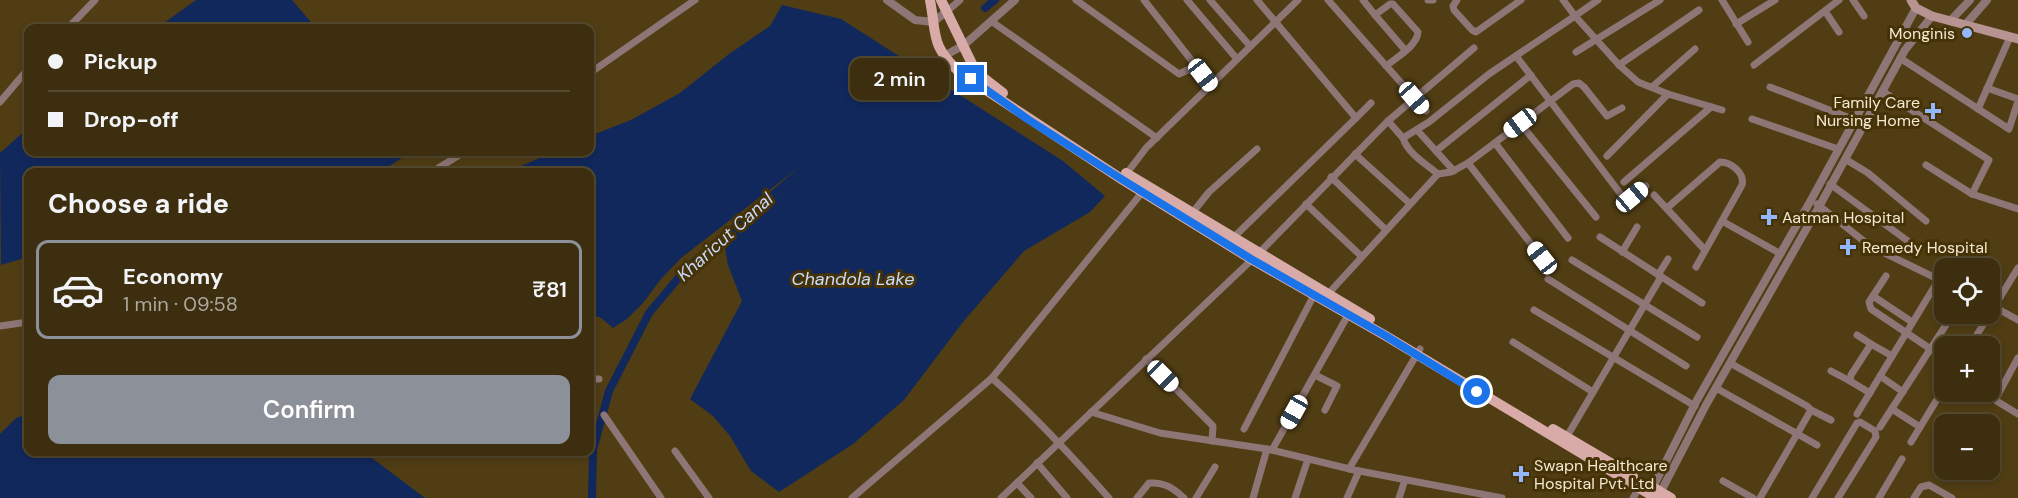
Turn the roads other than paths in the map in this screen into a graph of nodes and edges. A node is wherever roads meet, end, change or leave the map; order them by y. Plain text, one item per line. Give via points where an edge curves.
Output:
1 (95, 0) edge
2 (695, 0) edge
3 (887, 0) edge
4 (930, 0) edge
5 (941, 0) edge
6 (960, 0) edge
7 (1015, 0) edge
8 (1076, 0) edge
9 (1143, 0) edge
10 (1187, 0) edge
11 (1210, 0) edge
12 (1257, 0) edge
13 (1298, 0) edge
14 (1363, 0) edge
15 (1428, 0) edge
16 (1433, 0) edge
17 (1457, 0) edge
18 (1521, 0) edge
19 (1563, 0) edge
20 (1598, 0) edge
21 (1660, 0) edge
22 (1722, 0) edge
23 (1775, 0) edge
24 (1839, 0) edge
25 (1852, 0) edge
26 (1987, 0) edge
27 (1331, 1) edge
28 (1968, 1) edge
29 (1913, 4) edge
30 (1699, 10) dead end
31 (1825, 11) junction
32 (946, 12) junction
33 (1375, 15) junction
34 (1575, 16) junction
35 (1864, 16) dead end
36 (1932, 16) junction
37 (1951, 20) junction
38 (991, 21) junction
39 (1276, 21) junction
40 (933, 22) junction
41 (72, 24) edge
42 (1736, 24) junction
43 (1966, 24) junction
44 (1839, 32) dead end
45 (2014, 38) edge
46 (1597, 40) junction
47 (1748, 42) dead end
48 (964, 45) junction
49 (1250, 46) junction
50 (1474, 48) dead end
51 (1695, 49) dead end
52 (1405, 50) junction
53 (1576, 52) dead end
54 (944, 56) junction
55 (1516, 56) junction
56 (1900, 58) junction
57 (1237, 59) junction
58 (1754, 64) dead end
59 (1619, 65) junction
60 (1196, 66) junction
61 (1386, 66) junction
62 (594, 70) edge
63 (24, 74) edge
64 (1531, 75) junction
65 (1211, 85) junction
66 (1652, 87) junction
67 (1770, 87) dead end
68 (1987, 88) junction
69 (1882, 91) junction
70 (1668, 94) junction
71 (1414, 98) junction
72 (2018, 100) edge
73 (1550, 101) junction
74 (0, 102) edge
75 (1371, 103) dead end
76 (1711, 107) junction
77 (1622, 108) dead end
78 (1978, 109) junction
79 (1722, 110) dead end
80 (1426, 111) dead end
81 (1356, 118) junction
82 (1752, 119) dead end
83 (1855, 120) junction
84 (1388, 121) junction
85 (1520, 123) junction
86 (1417, 130) junction
87 (1157, 138) junction
88 (1403, 138) junction
89 (1495, 143) junction
90 (1257, 149) dead end
91 (1838, 149) junction
92 (1436, 151) junction
93 (1355, 154) junction
94 (458, 156) edge
95 (1607, 156) dead end
96 (1845, 159) junction
97 (1468, 163) junction
98 (1926, 165) dead end
99 (438, 168) edge
100 (1454, 171) junction
101 (1127, 173) junction
102 (1438, 174) junction
103 (1331, 177) junction
104 (1624, 182) dead end
105 (1830, 184) junction
106 (1646, 186) dead end
107 (1145, 189) junction
108 (1972, 194) junction
109 (1654, 195) dead end
110 (1407, 201) dead end
111 (1811, 201) junction
112 (1306, 204) junction
113 (1820, 205) junction
114 (1666, 208) junction
115 (2018, 209) edge
116 (1192, 212) junction
117 (1596, 217) dead end
118 (1722, 221) junction
119 (1926, 221) dead end
120 (1383, 227) dead end
121 (1637, 227) dead end
122 (1234, 237) junction
123 (1600, 237) dead end
124 (1568, 238) dead end
125 (1916, 247) dead end
126 (1706, 250) junction
127 (1622, 252) junction
128 (1359, 254) dead end
129 (1781, 254) junction
130 (1256, 256) junction
131 (1542, 258) dead end
132 (1668, 259) dead end
133 (1572, 260) dead end
134 (1696, 267) dead end
135 (2018, 268) edge
136 (1659, 276) junction
137 (1886, 276) dead end
138 (1934, 276) edge
139 (1548, 279) dead end
140 (1934, 291) edge
141 (2000, 293) edge
142 (1328, 294) junction
143 (1314, 295) junction
144 (1873, 296) junction
145 (1702, 303) dead end
146 (1644, 305) junction
147 (1534, 310) dead end
148 (2000, 311) edge
149 (1348, 315) junction
150 (2018, 320) edge
151 (1912, 322) junction
152 (24, 323) edge
153 (1946, 324) edge
154 (0, 326) edge
155 (1630, 330) junction
156 (1906, 333) junction
157 (1857, 335) dead end
158 (1697, 337) dead end
159 (1513, 342) dead end
160 (1871, 344) junction
161 (1930, 349) junction
162 (1418, 352) junction
163 (1934, 352) edge
164 (1892, 356) junction
165 (1613, 357) junction
166 (1146, 359) junction
167 (1730, 363) junction
168 (2017, 363) edge
169 (1686, 366) dead end
170 (1831, 371) dead end
171 (1315, 375) junction
172 (1880, 376) junction
173 (992, 378) junction
174 (594, 379) edge
175 (599, 380) dead end
176 (1850, 381) junction
177 (1716, 388) junction
178 (1593, 392) junction
179 (1903, 392) junction
180 (1870, 393) junction
181 (1935, 402) edge
182 (1695, 406) junction
183 (1892, 409) junction
184 (1325, 410) dead end
185 (1811, 410) junction
186 (1091, 412) junction
187 (1857, 414) dead end
188 (2018, 414) edge
189 (604, 415) dead end
190 (1831, 420) dead end
191 (1880, 427) dead end
192 (1920, 427) junction
193 (1244, 429) dead end
194 (1797, 435) junction
195 (1564, 440) junction
196 (1212, 441) junction
197 (1059, 442) junction
198 (1911, 442) dead end
199 (1817, 445) dead end
200 (1269, 449) junction
201 (675, 451) dead end
202 (1308, 459) junction
203 (1902, 459) dead end
204 (1037, 464) junction
205 (1215, 467) dead end
206 (1349, 469) junction
207 (1359, 471) junction
208 (1405, 480) junction
209 (1723, 481) dead end
210 (1017, 483) junction
211 (1638, 488) junction
212 (1452, 489) junction
213 (1654, 495) edge
214 (662, 498) edge
215 (709, 498) edge
216 (852, 498) edge
217 (1001, 498) edge
218 (1031, 498) edge
219 (1067, 498) edge
220 (1109, 498) edge
221 (1137, 498) edge
222 (1184, 498) edge
223 (1196, 498) edge
224 (1253, 498) edge
225 (1295, 498) edge
226 (1347, 498) edge
227 (1399, 498) edge
228 (1449, 498) edge
229 (1502, 498) edge
230 (1633, 498) edge
231 (1671, 498) edge
232 (1753, 498) edge
233 (1760, 498) edge
234 (1812, 498) edge
235 (1838, 498) edge
236 (1879, 498) edge
237 (1914, 498) edge
238 (1952, 498) edge

1 - 41 street
2 - 62 street
3 - 40 street via 915,20
4 - 40 main road
5 - 32 main road
6 - 32 street
7 - 38 street
8 - 60 street via 1179,74
9 - 60 street
10 - 57 street
11 - 49 street
12 - 39 street
13 - 39 street
14 - 33 street
15 - 16 street
17 - 18 street via 1454,10 1476,32
19 - 34 street
20 - 34 street
21 - 46 street
22 - 42 street
23 - 42 street
24 - 31 street
25 - 35 street
26 - 43 street
27 - 61 street
28 - 37 street
29 - 36 main road
29 - 83 street
30 - 59 street
31 - 44 street
31 - 58 street
32 - 40 street
32 - 48 main road
33 - 52 street
33 - 52 street via 1390,4 1398,7 1418,32 1415,42
34 - 46 street
34 - 55 street
36 - 37 main road
36 - 56 street
37 - 43 main road
38 - 48 street
38 - 87 street
39 - 49 street
39 - 81 street
40 - 54 main road
42 - 47 street
43 - 45 main road
45 - 68 street
46 - 53 street
46 - 59 street
48 - 54 street
48 - 101 main road via 976,72 998,90
49 - 57 street
50 - 71 street
51 - 66 street
52 - 61 street
54 - 107 main road via 960,73 1029,120
55 - 64 street
55 - 86 street
56 - 69 street
56 - 78 street
57 - 65 street
59 - 66 street via 1638,82
60 - 65 street
61 - 71 street
63 - 74 street
64 - 73 street
64 - 92 street
65 - 87 street
66 - 70 street
67 - 83 street
68 - 72 street
68 - 78 street
69 - 96 street
69 - 108 street via 1989,160
70 - 76 street
70 - 95 street
71 - 80 street
71 - 84 street
72 - 78 street via 2010,129
73 - 77 street via 1579,83 1607,116
73 - 85 street
73 - 106 street via 1623,197 1628,200
75 - 81 street
76 - 79 street
76 - 104 street
81 - 122 street
82 - 91 street
83 - 91 street
84 - 88 street
84 - 93 street
85 - 89 street
85 - 117 street
86 - 88 street
86 - 92 street
87 - 101 street
88 - 102 street via 1410,151
89 - 97 street
89 - 124 street
90 - 116 street
91 - 111 street
92 - 100 street
93 - 103 street
93 - 110 street
94 - 99 street
96 - 105 street
96 - 119 street
97 - 100 street
97 - 131 street
98 - 108 street
100 - 102 street
101 - 107 main road
102 - 142 street
103 - 112 street
103 - 120 street
105 - 113 street
105 - 125 street
107 - 116 main road
107 - 130 main road
107 - 173 street
108 - 115 street
109 - 114 street
111 - 113 street
111 - 129 street
112 - 128 street
112 - 130 street
113 - 138 street via 1870,246
113 - 167 street
114 - 118 street via 1714,165 1725,161 1744,179
114 - 126 street
116 - 122 main road
118 - 126 street
118 - 129 street
121 - 127 street
122 - 130 main road
123 - 127 street
126 - 134 street
127 - 136 street
129 - 182 street
130 - 142 main road
130 - 143 main road
130 - 166 street
132 - 136 street
133 - 146 street
135 - 141 street
136 - 145 street
136 - 146 street
137 - 144 street
139 - 155 street
140 - 151 street
142 - 162 main road
143 - 149 main road
143 - 193 street
144 - 151 street
144 - 156 street via 1869,302 1871,309
146 - 155 street
146 - 158 street
147 - 165 street
148 - 150 street
149 - 162 main road
149 - 171 street
151 - 156 street
152 - 154 street
153 - 161 street
155 - 165 street
155 - 169 street
156 - 161 street
156 - 164 street
157 - 160 street
159 - 178 street
160 - 164 street
160 - 176 street
161 - 163 street
161 - 179 street
162 - 195 main road
162 - 206 street
164 - 172 street
165 - 178 street
165 - 182 street
166 - 186 street
166 - 196 street via 1213,426
167 - 177 street
167 - 185 street
168 - 188 street via 1995,400
170 - 176 street
171 - 184 street via 1336,386
171 - 200 street
172 - 179 street
172 - 180 street
173 - 197 street
173 - 216 street
174 - 175 street
176 - 180 street
177 - 194 street
177 - 213 street
178 - 195 street
179 - 183 street
180 - 187 street
181 - 192 street
182 - 213 street
183 - 191 street
183 - 192 street
185 - 190 street
185 - 194 street
186 - 196 street via 1160,433
186 - 197 street
189 - 214 street
192 - 198 street
194 - 199 street
194 - 233 street
195 - 211 main road
195 - 213 main road
196 - 200 street
197 - 204 street
197 - 220 street
200 - 202 street
200 - 224 street
201 - 215 street
202 - 206 street
202 - 225 street
203 - 236 street
204 - 210 street
204 - 219 street
205 - 223 street
206 - 207 street
207 - 208 street
207 - 226 street
208 - 212 street
208 - 227 street
209 - 232 street
210 - 217 street
210 - 218 street
211 - 213 main road
211 - 230 street
212 - 228 street
212 - 229 street
213 - 231 main road
221 - 222 street via 1149,483 1165,483
234 - 235 street via 1860,422 1875,431 1876,437
237 - 238 street via 1921,487 1929,485

